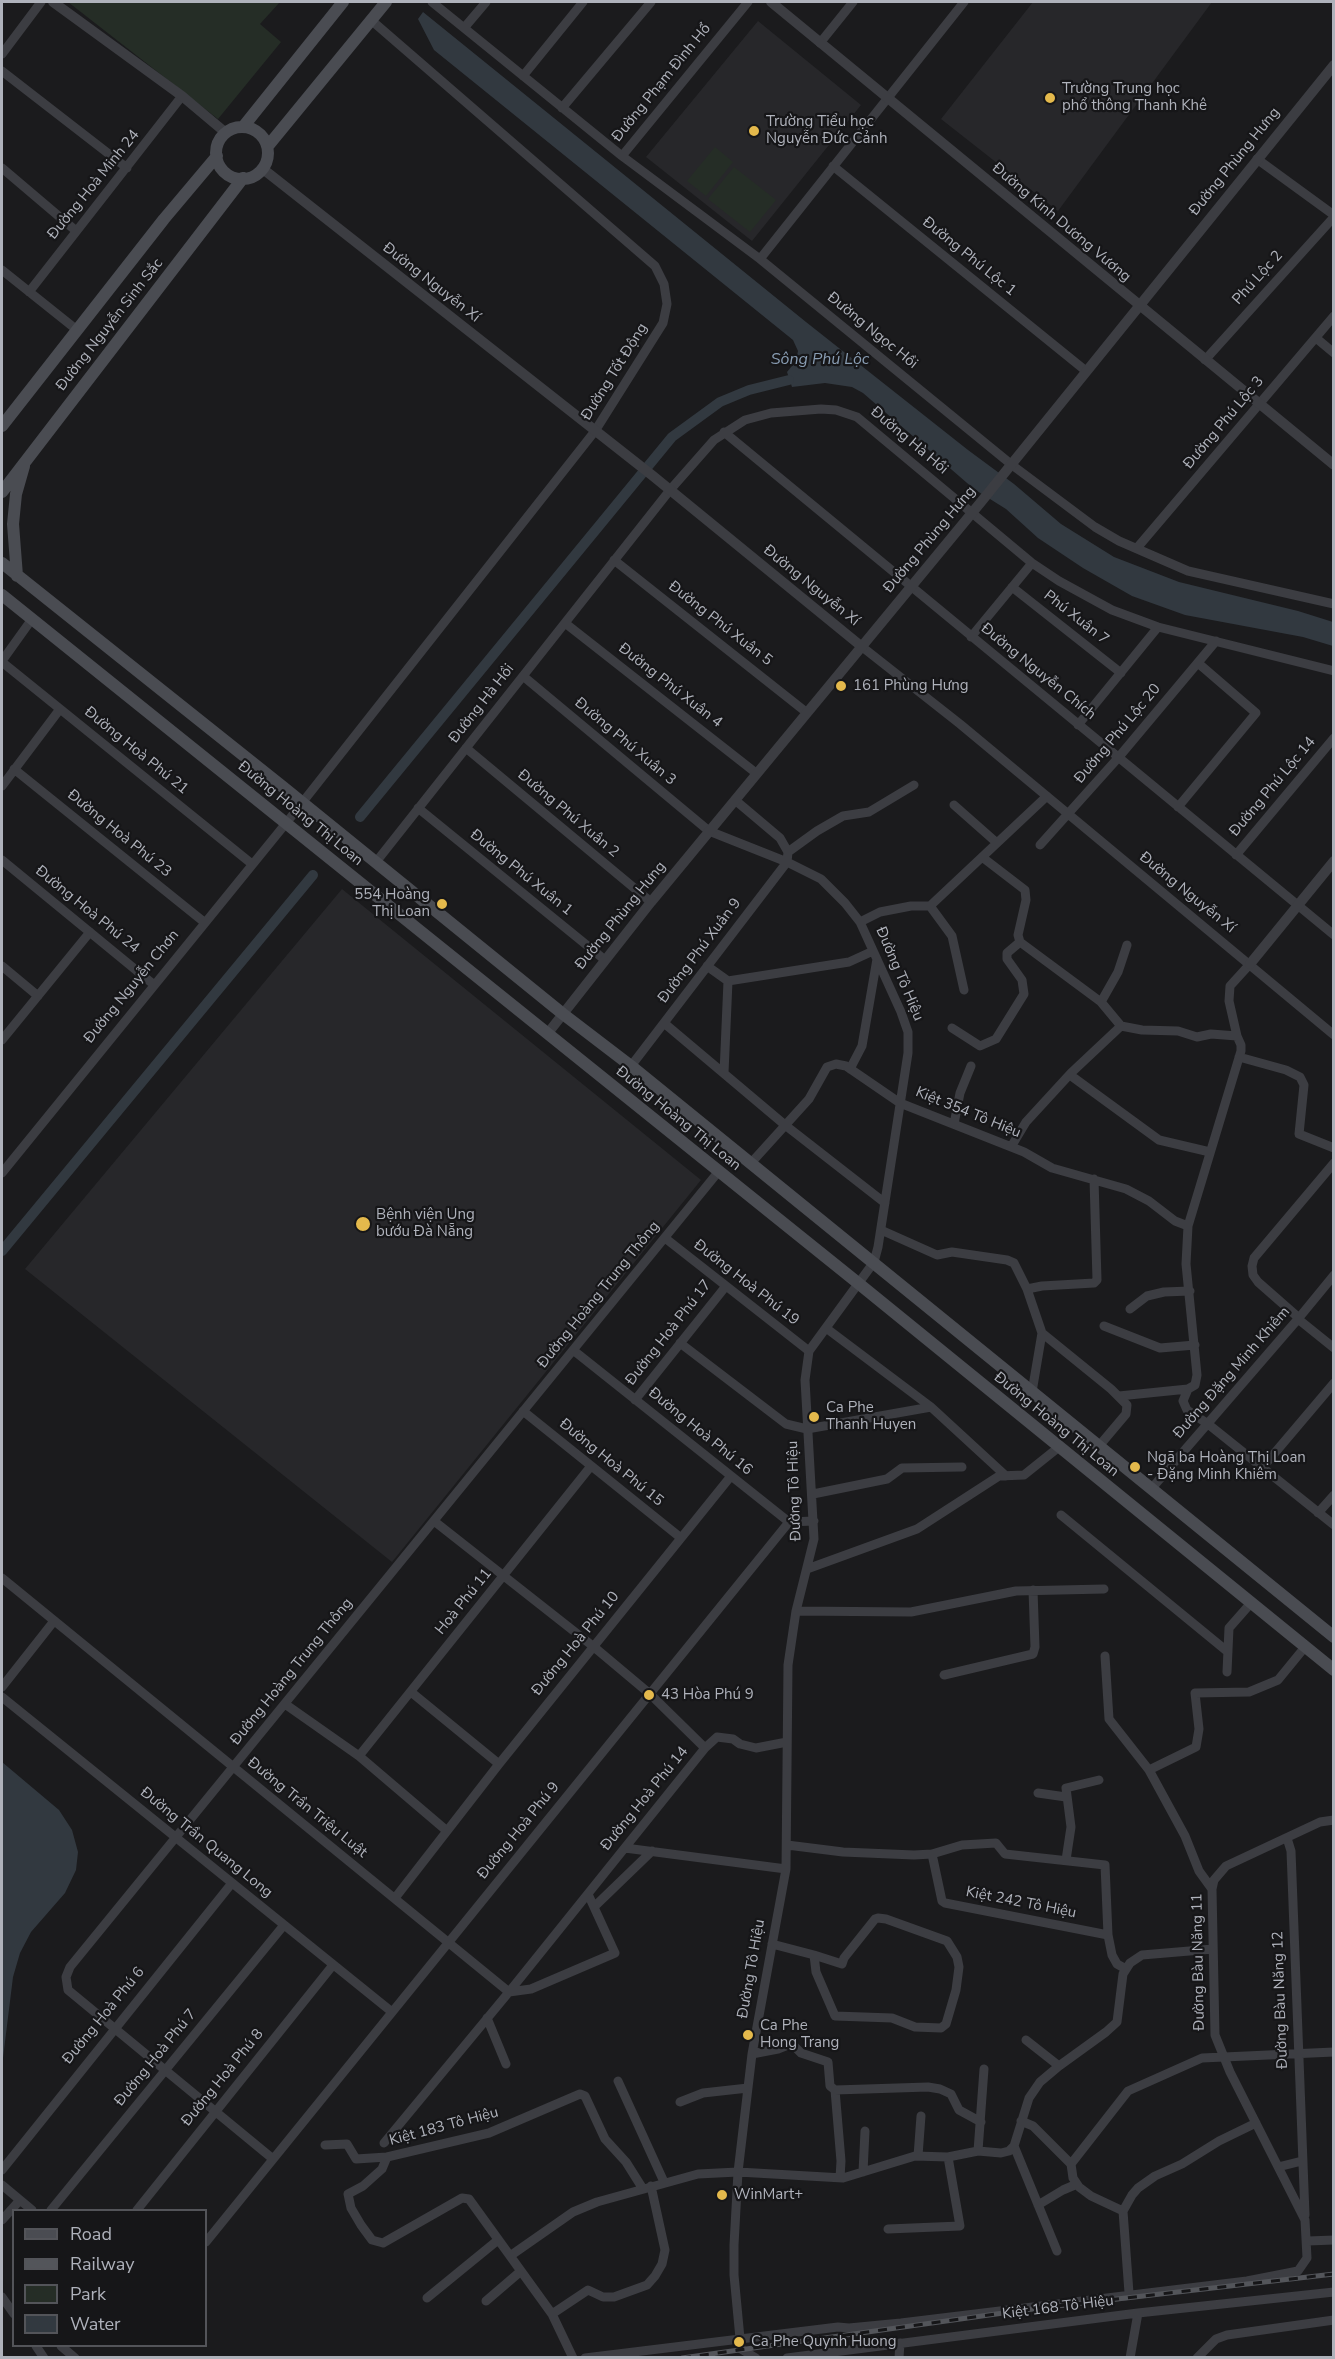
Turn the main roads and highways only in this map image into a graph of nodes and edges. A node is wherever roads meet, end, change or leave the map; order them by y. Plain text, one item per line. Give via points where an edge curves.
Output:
1 (343, 2) edge
2 (386, 2) edge
3 (243, 127) junction
4 (268, 146) junction
5 (217, 156) junction
6 (243, 178) junction
7 (2, 426) edge
8 (27, 457) junction
9 (2, 492) edge
10 (2, 563) edge
11 (16, 576) junction
12 (3, 597) edge
13 (1334, 1637) edge
14 (1334, 1670) edge

1 - 3 main road
2 - 4 main road
3 - 4 main road via 261,134
3 - 5 main road via 226,133
4 - 6 main road via 263,169
5 - 6 main road via 223,170
5 - 7 main road, Đường Nguyễn Sinh Sắc
6 - 8 main road, Đường Nguyễn Sinh Sắc
8 - 9 main road, Đường Nguyễn Sinh Sắc
8 - 11 main road via 16,494 13,524
10 - 11 main road, Đường Hoàng Thị Loan
11 - 13 main road, Đường Hoàng Thị Loan via 631,1066
12 - 14 main road, Đường Hoàng Thị Loan

